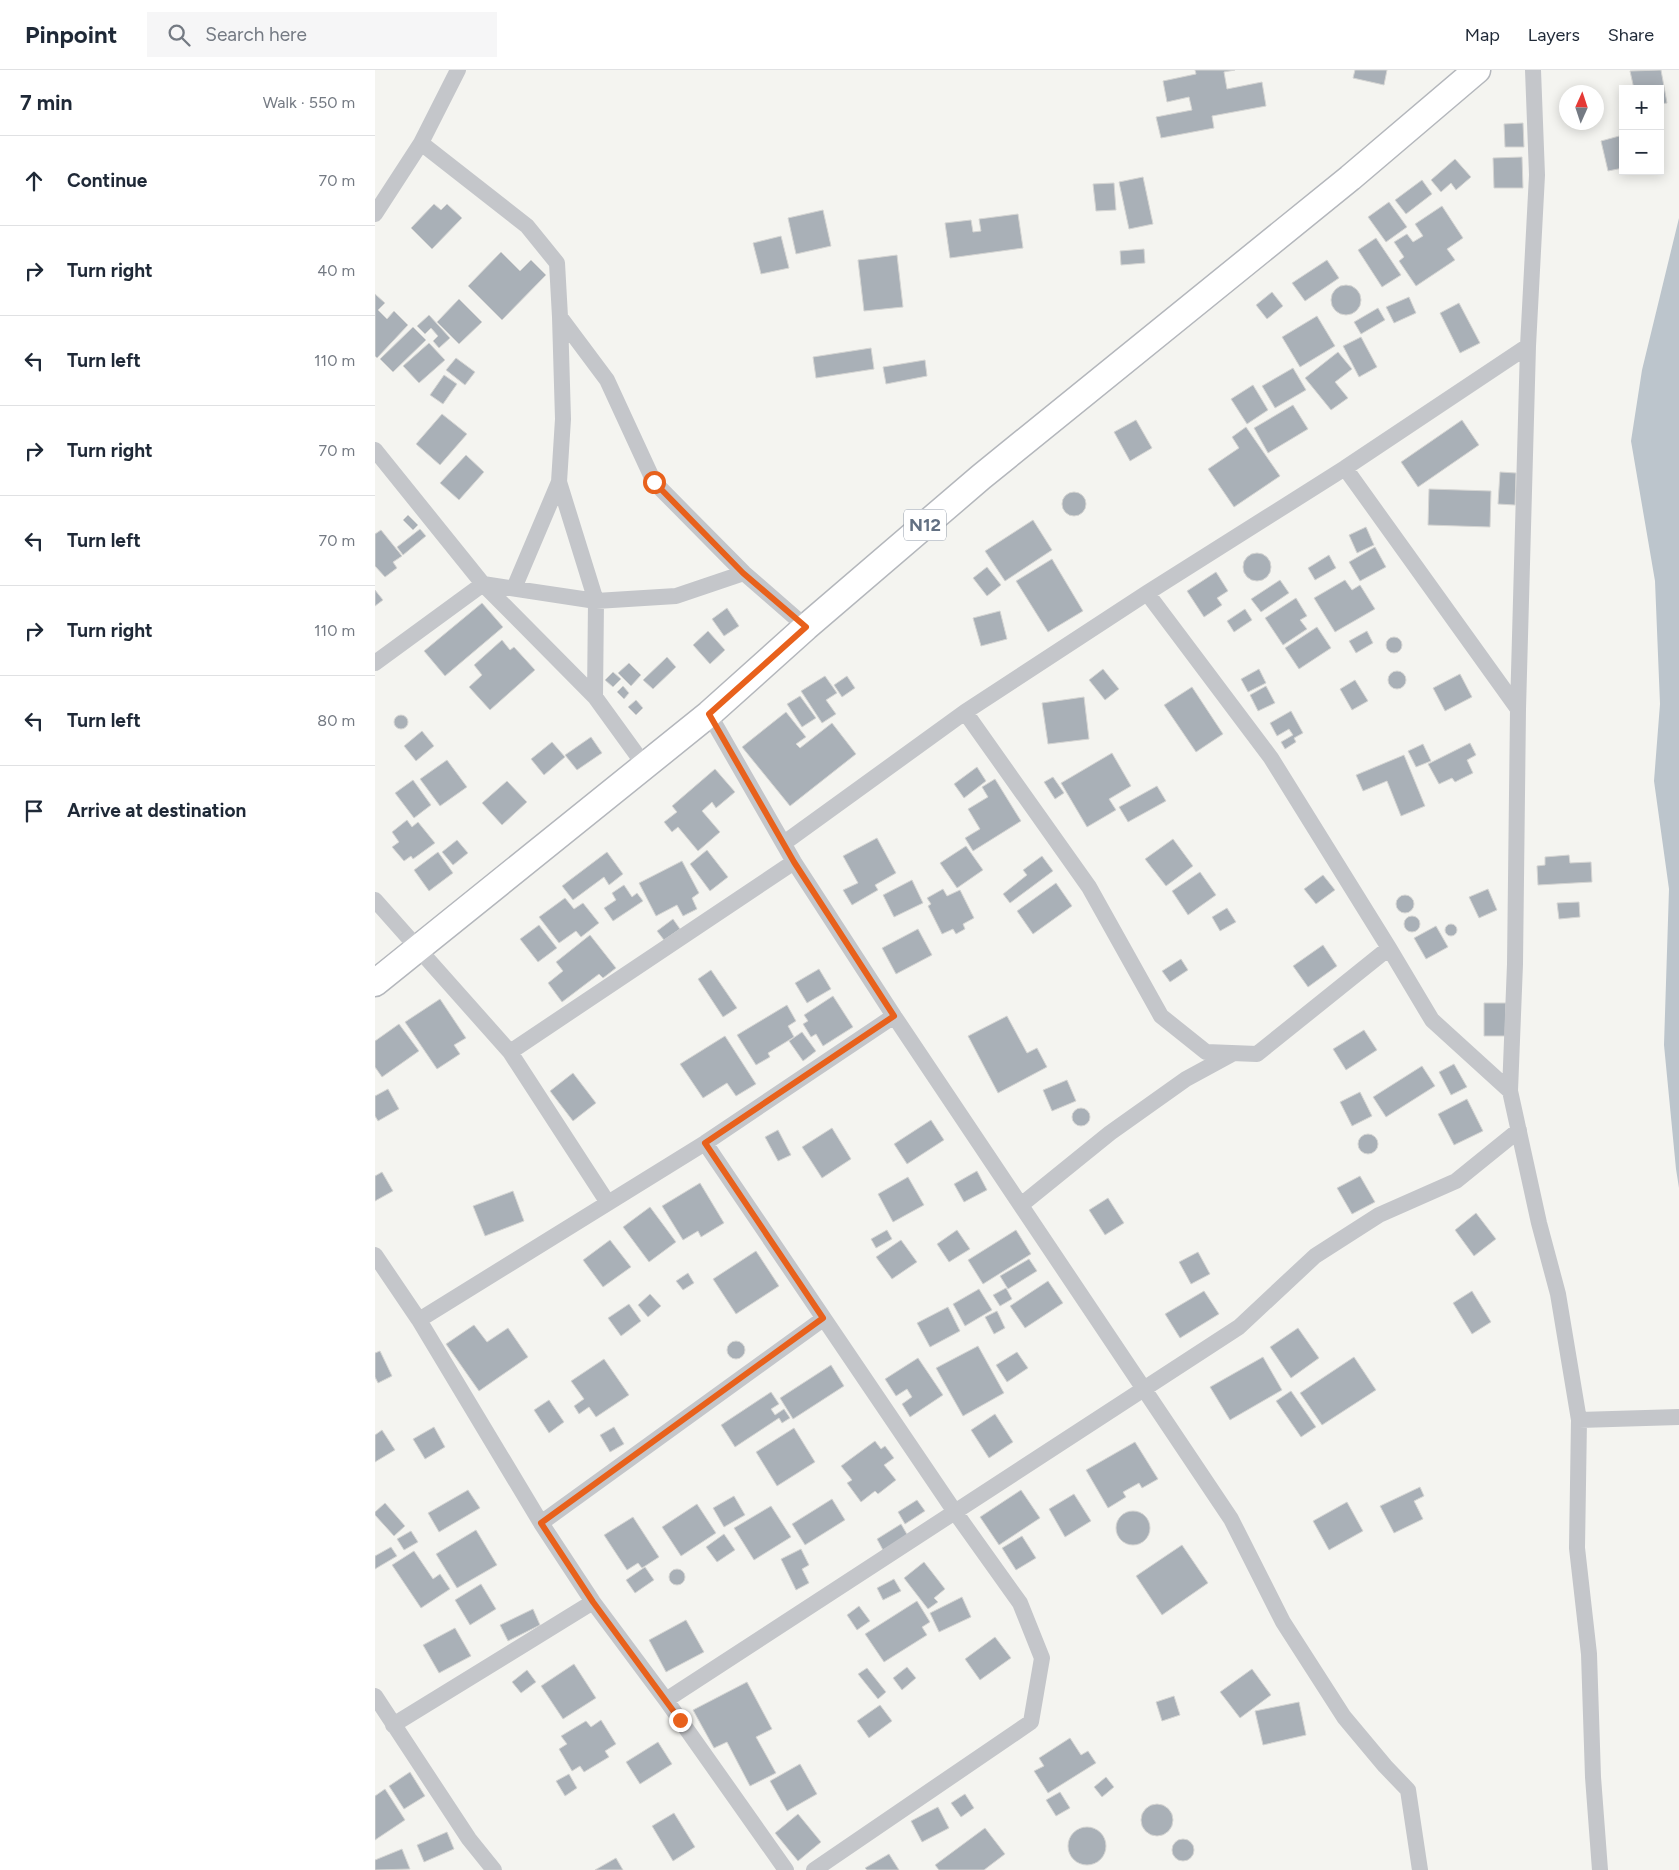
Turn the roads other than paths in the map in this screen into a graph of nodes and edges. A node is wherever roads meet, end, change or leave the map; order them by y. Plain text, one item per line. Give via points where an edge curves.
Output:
1 (457, 70) edge
2 (1477, 70) edge
3 (1533, 70) edge
4 (421, 143) junction
5 (375, 214) edge
6 (560, 317) junction
7 (1528, 346) junction
8 (375, 450) edge
9 (1345, 468) junction
10 (559, 482) junction
11 (743, 573) junction
12 (483, 584) junction
13 (514, 588) junction
14 (1147, 593) junction
15 (596, 602) junction
16 (806, 627) junction
17 (375, 663) edge
18 (595, 697) junction
19 (1518, 709) junction
20 (965, 712) junction
21 (709, 714) junction
22 (645, 766) junction
23 (784, 843) junction
24 (794, 862) junction
25 (375, 900) edge
26 (1389, 948) junction
27 (417, 949) junction
28 (375, 983) edge
29 (894, 1016) junction
30 (510, 1052) junction
31 (1233, 1053) junction
32 (1510, 1091) junction
33 (1519, 1130) junction
34 (705, 1143) junction
35 (608, 1203) junction
36 (1021, 1205) junction
37 (375, 1255) edge
38 (823, 1318) junction
39 (419, 1320) junction
40 (1143, 1388) junction
41 (1679, 1417) edge
42 (1579, 1420) junction
43 (955, 1512) junction
44 (541, 1523) junction
45 (593, 1602) junction
46 (375, 1696) edge
47 (666, 1700) junction
48 (393, 1725) junction
49 (495, 1870) edge
50 (786, 1870) edge
51 (814, 1870) edge
52 (1421, 1870) edge
53 (1600, 1870) edge

1 - 4 street
2 - 16 main road, N12 via 1350,178 981,477
3 - 7 street via 1537,175
4 - 5 street
4 - 6 street via 527,226 557,263
6 - 10 street via 563,419
6 - 11 street via 607,380 654,482
7 - 9 street
7 - 19 street
8 - 12 street
9 - 14 street
9 - 19 street
10 - 13 street
10 - 15 street
11 - 15 street via 676,596
11 - 16 street
12 - 13 street
12 - 17 street
12 - 18 street
13 - 15 street
14 - 20 street
14 - 26 street via 1271,758
15 - 18 street
16 - 21 main road, N12
18 - 22 street
19 - 32 street
20 - 23 street
20 - 31 street via 1089,887 1161,1016 1206,1052
21 - 22 main road, N12
21 - 23 street
22 - 27 main road, N12
23 - 24 street
24 - 29 street
24 - 30 street
25 - 27 street
26 - 31 street via 1257,1054
26 - 32 street via 1432,1020
27 - 28 main road, N12
27 - 30 street
29 - 34 street
29 - 36 street
30 - 35 street
31 - 36 street via 1186,1078 1110,1133
32 - 33 street
33 - 40 street via 1456,1181 1379,1215 1315,1256 1239,1326
33 - 42 street via 1557,1294
34 - 35 street
34 - 38 street
35 - 39 street
36 - 40 street
37 - 39 street
38 - 43 street
38 - 44 street
39 - 44 street
40 - 43 street
40 - 52 street via 1231,1520 1283,1622 1344,1717 1408,1790
41 - 42 street
42 - 53 street via 1577,1548 1589,1654
43 - 47 street
43 - 51 street via 1020,1603 1042,1658 1031,1722
44 - 45 street
45 - 47 street
45 - 48 street
46 - 48 street
47 - 50 street
48 - 49 street via 469,1840

